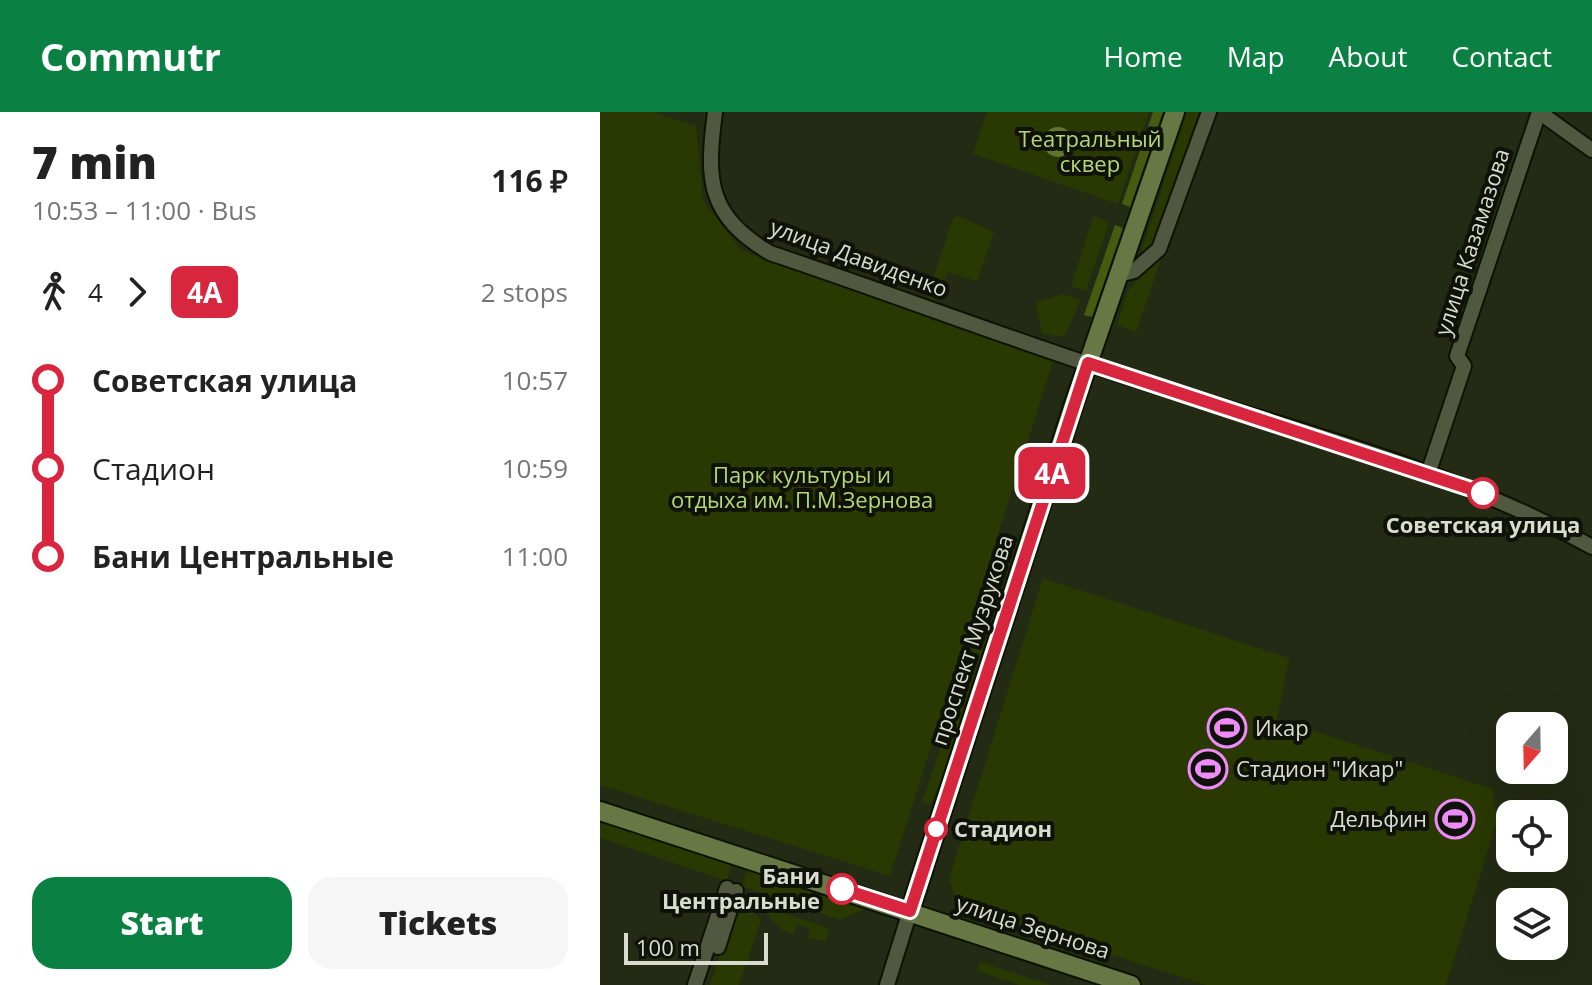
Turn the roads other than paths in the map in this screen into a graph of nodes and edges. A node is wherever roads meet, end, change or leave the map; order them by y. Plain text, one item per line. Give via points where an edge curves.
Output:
1 (715, 112) edge
2 (1175, 112) edge
3 (1209, 112) edge
4 (1539, 112) edge
5 (1592, 150) edge
6 (1119, 275) junction
7 (1088, 363) junction
8 (1428, 474) junction
9 (1592, 547) edge
10 (600, 811) edge
11 (910, 911) junction
12 (695, 985) edge
13 (705, 985) edge
14 (887, 985) edge
15 (1131, 985) edge

1 - 7 street, улица Давиденко via 710,172 719,206 740,234 770,253
2 - 6 main road, проспект Музрукова
3 - 6 street via 1159,249 1134,271
4 - 5 street, улица Казамазова
4 - 8 street, улица Казамазова via 1457,356 1464,366
6 - 7 main road, проспект Музрукова
7 - 8 street
7 - 11 main road, проспект Музрукова
8 - 9 street via 1497,499
10 - 11 main road, улица Зернова
11 - 14 street
11 - 15 main road, улица Зернова
12 - 13 street via 731,889

